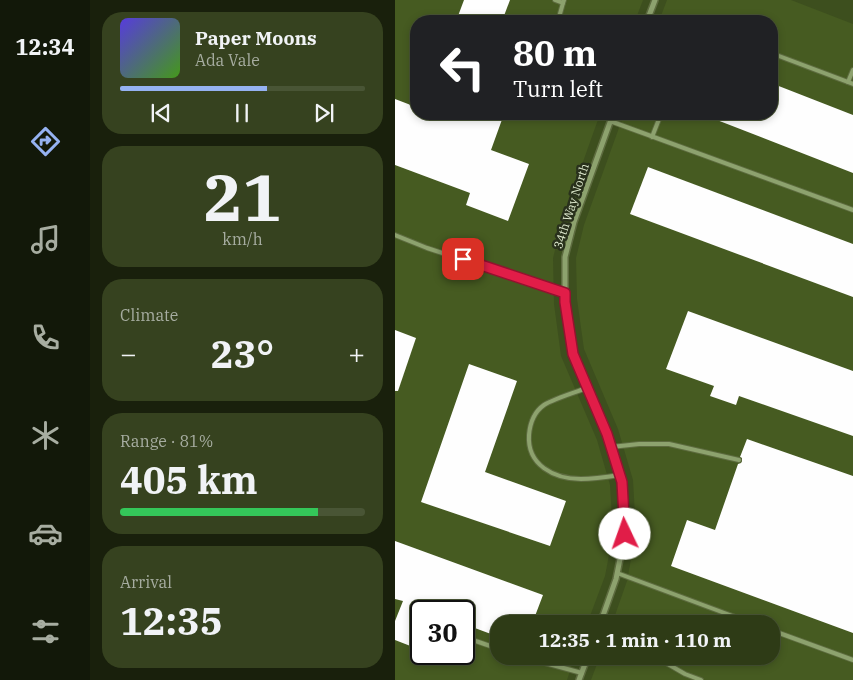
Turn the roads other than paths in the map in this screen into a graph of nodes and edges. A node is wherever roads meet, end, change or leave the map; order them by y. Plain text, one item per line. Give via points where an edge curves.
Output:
1 (555, 0) edge
2 (655, 0) edge
3 (563, 1) edge
4 (560, 15) edge
5 (649, 15) edge
6 (778, 56) edge
7 (853, 70) edge
8 (851, 83) edge
9 (659, 120) edge
10 (610, 121) joint
11 (652, 137) junction
12 (853, 210) edge
13 (395, 235) edge
14 (565, 293) junction
15 (587, 388) junction
16 (611, 447) junction
17 (739, 460) dead end
18 (620, 475) junction
19 (617, 573) junction
20 (602, 615) edge
21 (730, 615) edge
22 (780, 633) edge
23 (475, 641) edge
24 (490, 646) edge
25 (853, 660) edge
26 (552, 665) edge
27 (584, 665) edge
28 (670, 665) edge
29 (581, 673) junction
30 (579, 680) edge
31 (701, 680) edge

1 - 3 lane
2 - 5 street
3 - 4 lane
6 - 8 lane
7 - 8 lane
9 - 11 lane
10 - 11 lane
10 - 14 street, 34th Way North via 572,230 565,257
11 - 12 lane
13 - 14 lane
14 - 15 street, 34th Way North via 573,354
15 - 16 street, 34th Way North
15 - 18 lane via 545,404 535,412 530,424 531,451 536,462 565,477 581,479
16 - 17 lane via 669,444
16 - 18 street, 34th Way North
18 - 19 street, 34th Way North via 625,534
19 - 20 street, 34th Way North
19 - 21 lane
22 - 25 lane
23 - 24 lane
26 - 29 lane
27 - 29 street
28 - 31 lane
29 - 30 street

